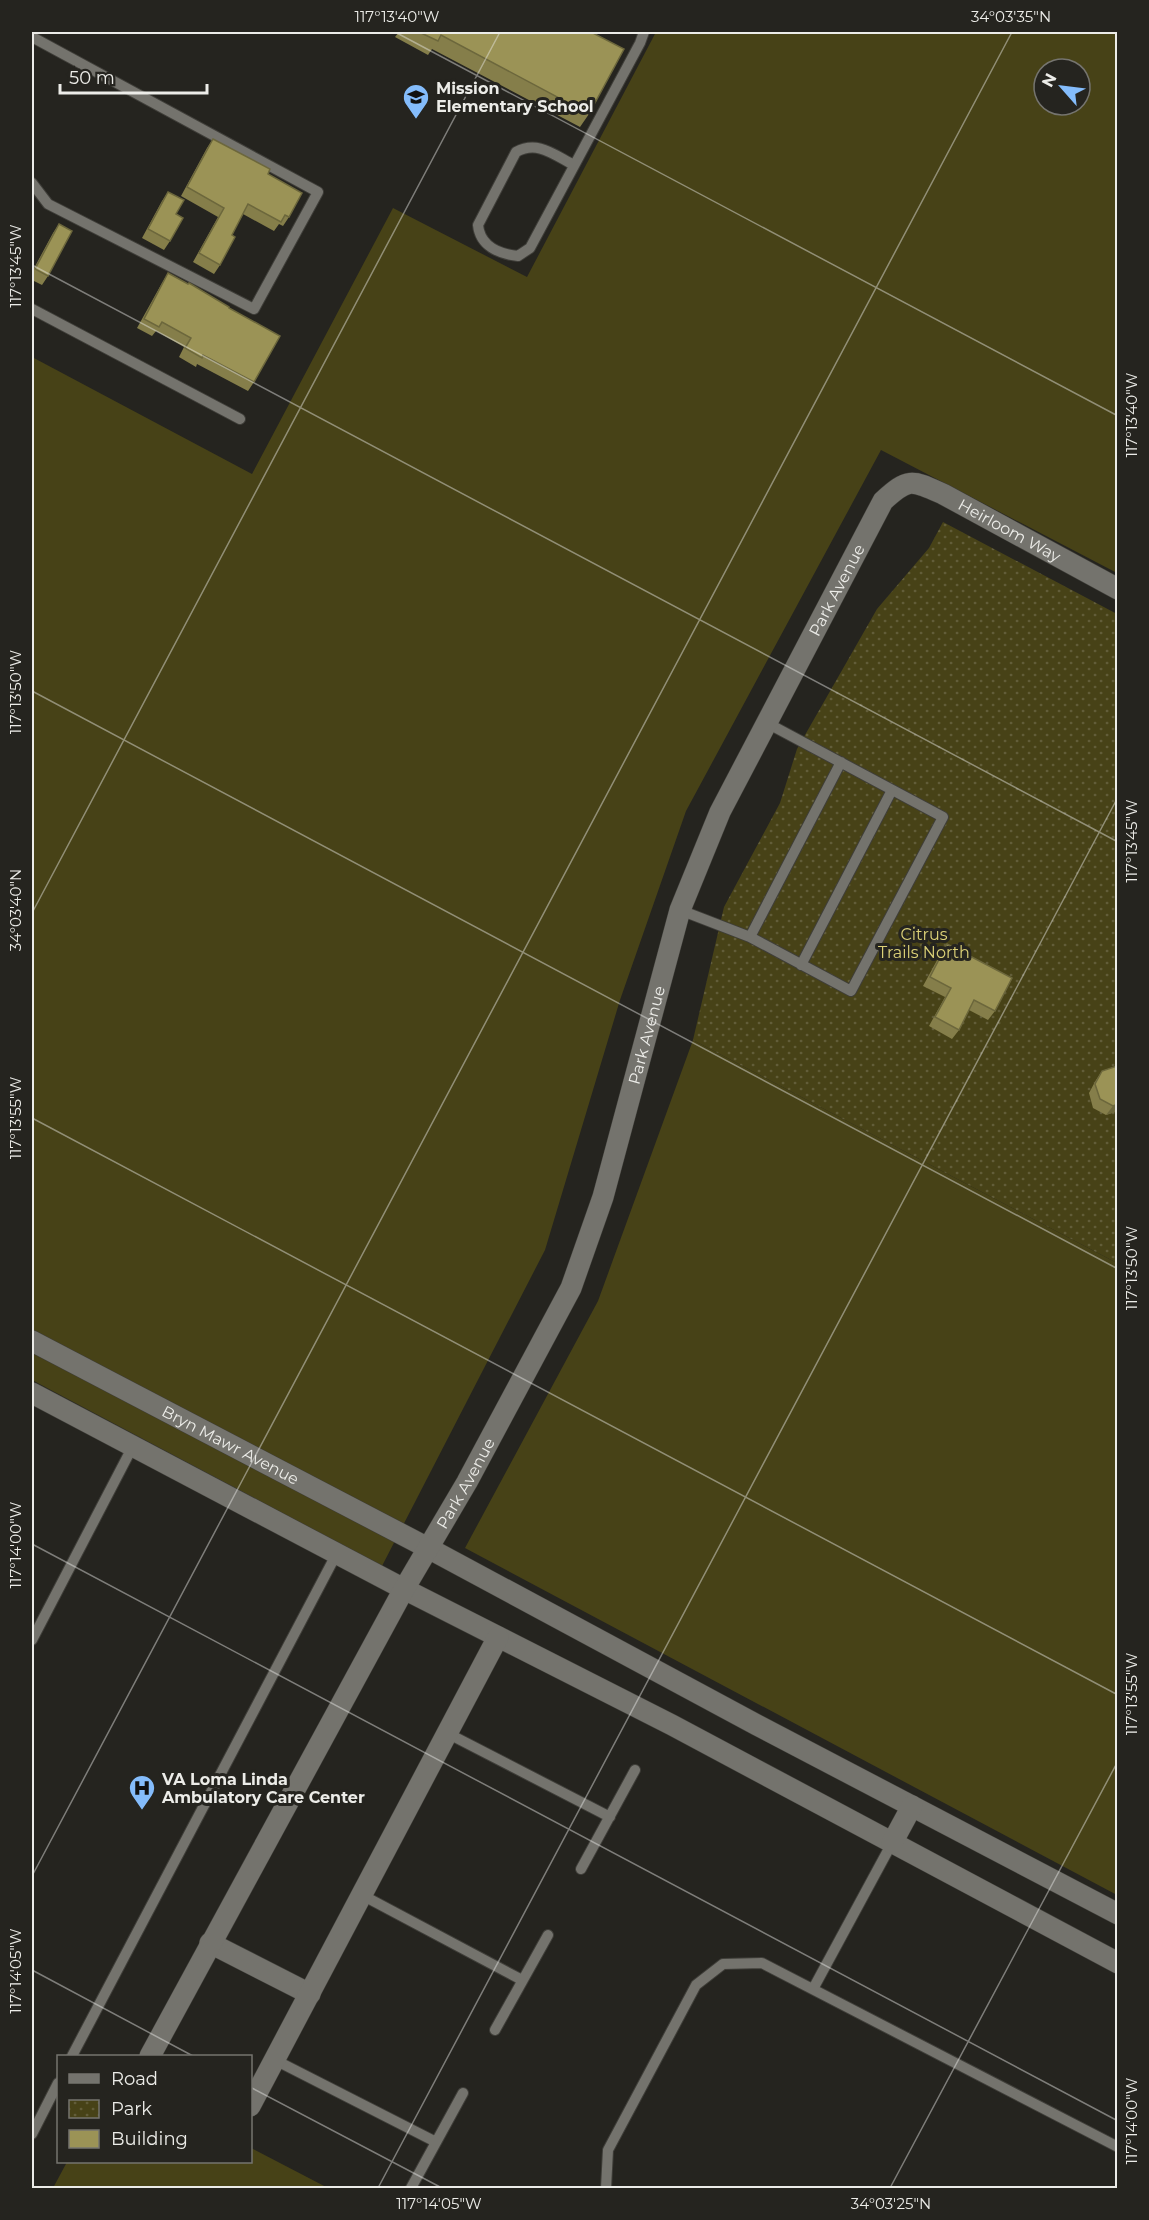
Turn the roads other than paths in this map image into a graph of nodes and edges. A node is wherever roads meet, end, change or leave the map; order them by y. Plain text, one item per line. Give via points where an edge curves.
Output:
1 (644, 32) edge
2 (32, 37) edge
3 (574, 165) junction
4 (32, 183) edge
5 (32, 309) edge
6 (240, 419) dead end
7 (899, 487) joint
8 (1118, 589) edge
9 (767, 723) junction
10 (841, 762) junction
11 (892, 790) junction
12 (680, 910) junction
13 (750, 937) junction
14 (801, 964) junction
15 (32, 1341) edge
16 (32, 1393) edge
17 (133, 1446) junction
18 (428, 1548) junction
19 (337, 1553) junction
20 (404, 1588) junction
21 (498, 1637) junction
22 (32, 1640) edge
23 (447, 1733) junction
24 (635, 1770) dead end
25 (912, 1806) junction
26 (609, 1816) junction
27 (892, 1843) junction
28 (581, 1869) dead end
29 (362, 1894) junction
30 (1118, 1914) edge
31 (548, 1935) dead end
32 (210, 1943) junction
33 (1118, 1963) edge
34 (522, 1980) junction
35 (813, 1989) junction
36 (310, 1994) junction
37 (495, 2030) dead end
38 (73, 2055) edge
39 (151, 2055) edge
40 (275, 2060) junction
41 (57, 2085) edge
42 (463, 2092) dead end
43 (252, 2102) edge
44 (32, 2134) edge
45 (436, 2142) junction
46 (1118, 2147) edge
47 (411, 2188) edge
48 (606, 2188) edge

1 - 3 lane
2 - 4 lane via 318,192 254,309 48,204
3 - 3 lane via 530,248 519,256 505,254 483,242 478,225 516,152 526,146 537,146
5 - 6 lane
7 - 8 street, Heirloom Way via 916,482 943,494
7 - 9 street, Park Avenue via 883,501
9 - 10 lane
9 - 12 street, Park Avenue via 720,812
10 - 11 lane
10 - 13 lane
11 - 14 lane
11 - 14 lane via 943,817 851,991
12 - 13 lane
12 - 18 street, Park Avenue via 603,1197 571,1288
13 - 14 lane
15 - 18 street, Bryn Mawr Avenue
16 - 17 street
17 - 19 street
17 - 22 lane
18 - 20 street, Park Avenue
18 - 25 street, Bryn Mawr Avenue
19 - 20 street
19 - 38 lane
20 - 21 street
20 - 32 street, Park Avenue
21 - 23 street
21 - 27 street
23 - 26 lane
23 - 29 street
24 - 26 lane
25 - 27 street
25 - 30 street, Bryn Mawr Avenue
26 - 28 lane
27 - 33 street
27 - 35 lane
29 - 34 lane
29 - 36 street
31 - 34 lane
32 - 36 street
32 - 39 street, Park Avenue
34 - 37 lane
35 - 46 lane
35 - 48 lane via 762,1963 723,1964 696,1985 608,2150
36 - 40 street
40 - 43 street
40 - 45 lane
41 - 44 lane
42 - 45 lane
45 - 47 lane

